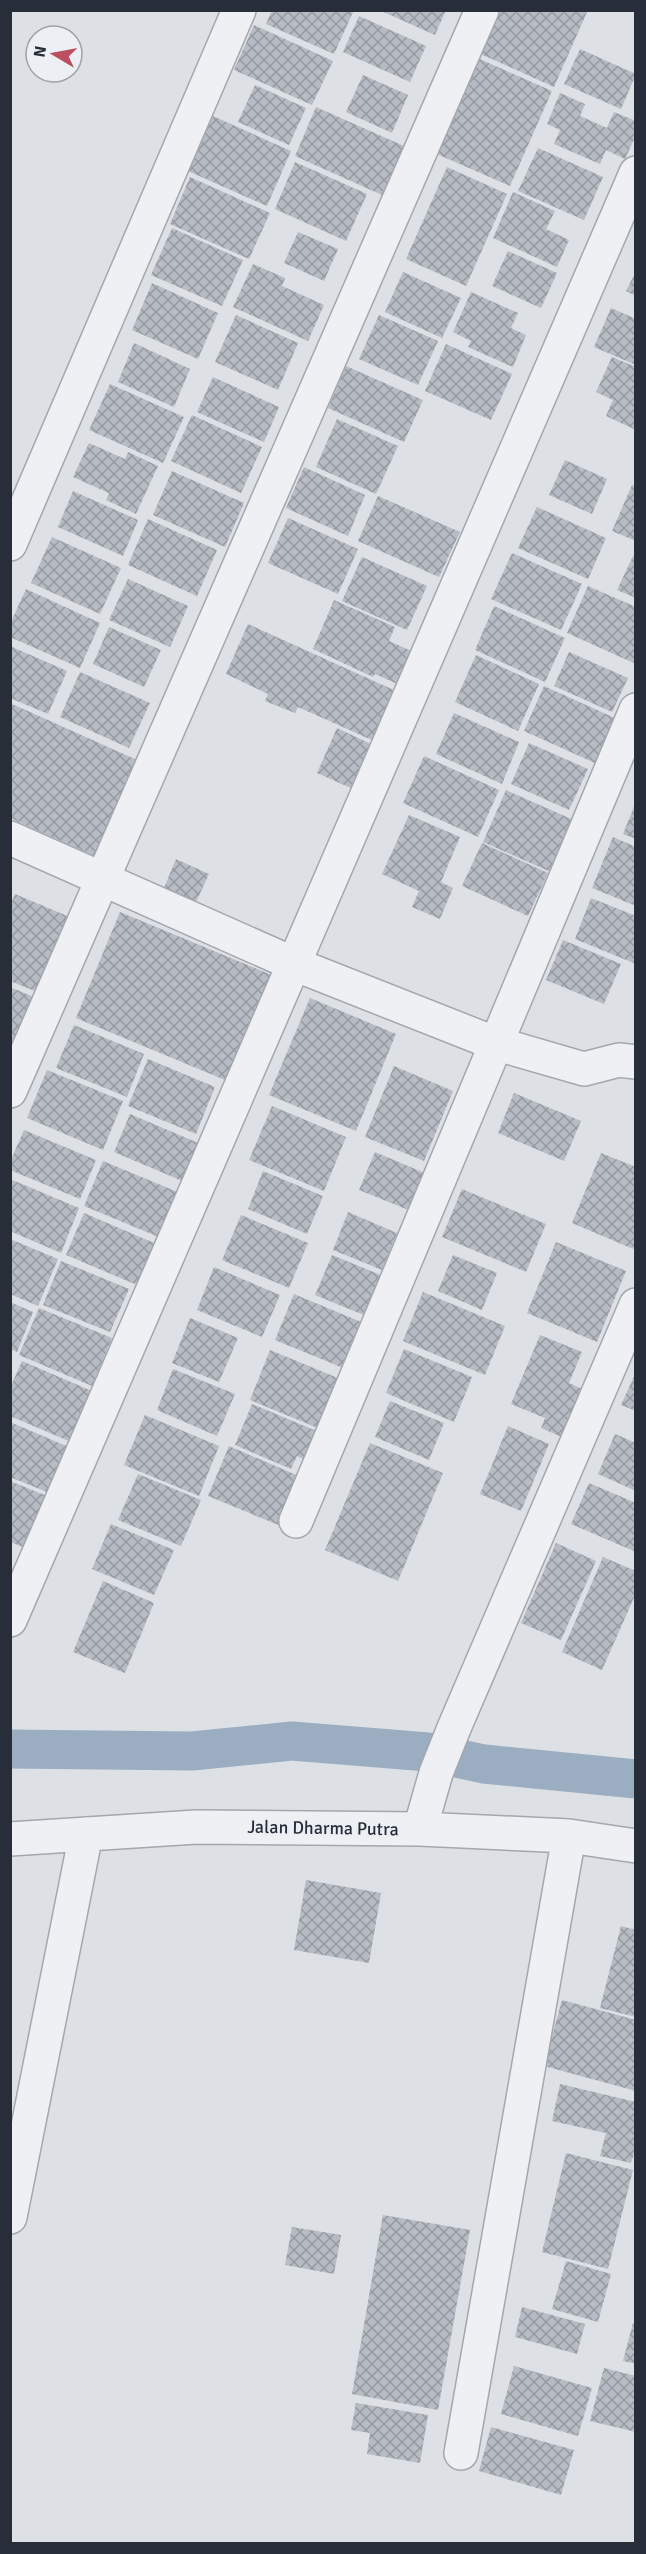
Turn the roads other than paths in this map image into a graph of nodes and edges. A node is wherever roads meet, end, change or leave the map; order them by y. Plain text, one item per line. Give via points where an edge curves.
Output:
1 (239, 10) edge
2 (482, 10) edge
3 (636, 172) edge
4 (10, 544) edge
5 (636, 710) edge
6 (10, 838) edge
7 (101, 880) junction
8 (294, 964) junction
9 (495, 1043) junction
10 (636, 1062) edge
11 (10, 1091) edge
12 (636, 1305) edge
13 (296, 1521) dead end
14 (10, 1620) edge
15 (420, 1829) junction
16 (86, 1834) junction
17 (569, 1836) junction
18 (10, 1839) edge
19 (636, 1846) edge
20 (10, 2217) edge
21 (460, 2453) dead end

1 - 4 street
2 - 7 street
3 - 8 street
5 - 9 street
6 - 7 street
7 - 8 street
7 - 11 street
8 - 9 street
8 - 14 street
9 - 10 street via 584,1069 619,1060
9 - 13 street
12 - 15 street via 454,1728
15 - 16 street, Jalan Dharma Putra via 196,1827
15 - 17 street, Jalan Dharma Putra
16 - 18 street, Jalan Dharma Putra
16 - 20 street
17 - 19 street, Jalan Dharma Putra
17 - 21 street

